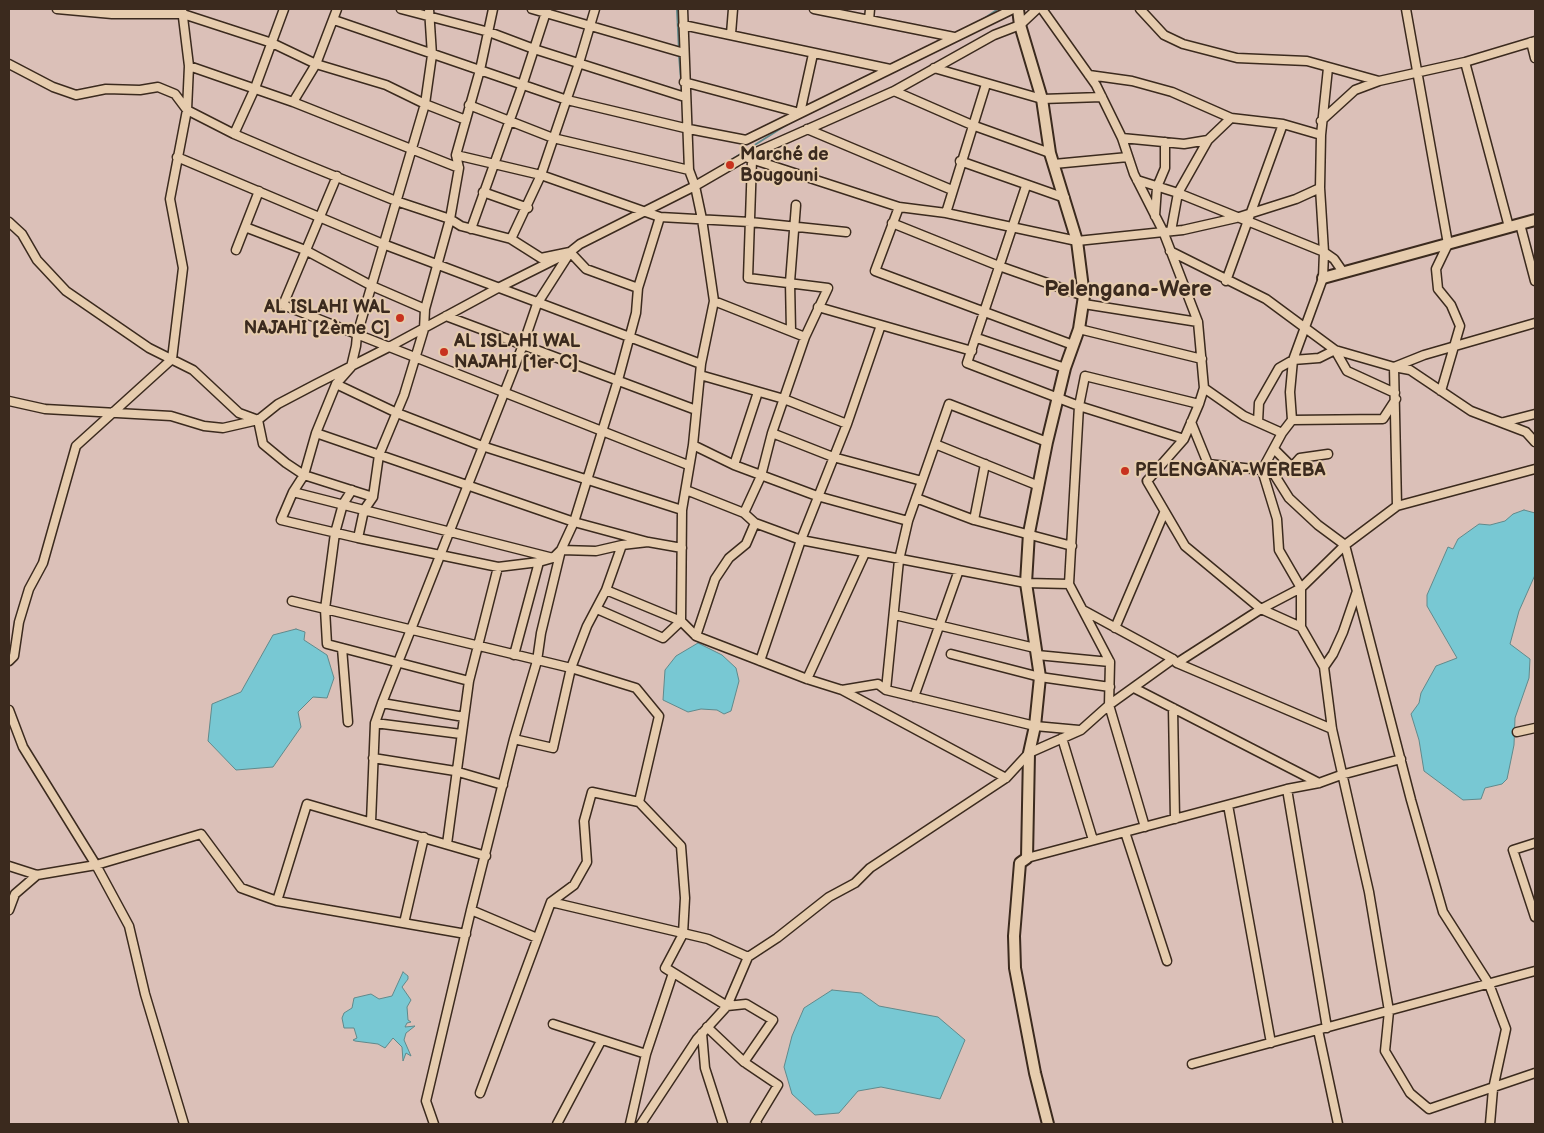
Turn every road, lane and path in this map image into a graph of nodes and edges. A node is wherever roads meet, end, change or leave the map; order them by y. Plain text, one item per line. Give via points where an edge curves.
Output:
1 (57, 9) edge
2 (284, 9) edge
3 (337, 9) edge
4 (401, 9) edge
5 (493, 9) edge
6 (532, 9) edge
7 (595, 9) edge
8 (681, 9) edge
9 (733, 9) edge
10 (814, 9) edge
11 (870, 9) edge
12 (1012, 9) edge
13 (1018, 9) edge
14 (1037, 9) edge
15 (1042, 9) edge
16 (1140, 9) edge
17 (1406, 9) edge
18 (429, 11) edge
19 (546, 11) edge
20 (183, 12) edge
21 (334, 20) junction
22 (869, 20) junction
23 (683, 25) junction
24 (1020, 25) junction
25 (590, 26) junction
26 (489, 32) junction
27 (731, 34) junction
28 (954, 37) junction
29 (1533, 41) edge
30 (272, 43) junction
31 (534, 49) junction
32 (684, 53) junction
33 (813, 54) junction
34 (432, 55) junction
35 (1535, 58) edge
36 (1465, 62) junction
37 (579, 63) junction
38 (9, 64) edge
39 (316, 64) junction
40 (189, 66) junction
41 (890, 68) junction
42 (934, 68) junction
43 (1328, 68) junction
44 (480, 70) junction
45 (1416, 74) junction
46 (1089, 75) junction
47 (1379, 81) junction
48 (684, 82) junction
49 (986, 84) junction
50 (522, 86) junction
51 (255, 88) junction
52 (894, 91) junction
53 (1102, 96) junction
54 (685, 97) junction
55 (1042, 99) junction
56 (567, 100) junction
57 (293, 102) junction
58 (424, 104) junction
59 (470, 105) junction
60 (187, 110) junction
61 (800, 113) junction
62 (1231, 118) junction
63 (466, 120) junction
64 (510, 120) junction
65 (1321, 121) junction
66 (1283, 124) junction
67 (972, 125) junction
68 (689, 129) junction
69 (807, 129) junction
70 (234, 134) junction
71 (1321, 135) junction
72 (553, 138) junction
73 (1122, 138) junction
74 (1208, 140) junction
75 (1165, 142) junction
76 (410, 148) junction
77 (1050, 153) junction
78 (456, 155) junction
79 (1128, 157) junction
80 (177, 158) junction
81 (749, 159) junction
82 (960, 161) junction
83 (493, 164) junction
84 (1054, 164) junction
85 (459, 168) junction
86 (689, 170) junction
87 (541, 175) junction
88 (337, 176) junction
89 (1137, 180) junction
90 (695, 186) junction
91 (1026, 186) junction
92 (1158, 187) junction
93 (1320, 188) junction
94 (952, 190) junction
95 (259, 191) junction
96 (483, 192) junction
97 (1178, 193) junction
98 (1065, 198) junction
99 (396, 201) junction
100 (796, 206) dead end
101 (899, 207) junction
102 (528, 208) junction
103 (644, 212) junction
104 (946, 212) junction
105 (1249, 213) junction
106 (1155, 216) junction
107 (319, 217) junction
108 (660, 217) junction
109 (1236, 218) junction
110 (450, 219) junction
111 (702, 219) junction
112 (1535, 220) edge
113 (9, 222) edge
114 (750, 222) junction
115 (1246, 222) junction
116 (892, 223) junction
117 (1520, 224) junction
118 (795, 226) junction
119 (245, 227) junction
120 (1509, 227) junction
121 (471, 229) junction
122 (1013, 229) junction
123 (1167, 231) junction
124 (846, 232) dead end
125 (511, 239) junction
126 (1077, 242) junction
127 (383, 244) junction
128 (1448, 244) junction
129 (236, 250) dead end
130 (305, 250) junction
131 (570, 252) junction
132 (1170, 252) junction
133 (1324, 252) junction
134 (438, 265) junction
135 (999, 266) junction
136 (1343, 272) junction
137 (1323, 278) junction
138 (1226, 281) junction
139 (1535, 281) edge
140 (790, 282) junction
141 (372, 286) junction
142 (498, 288) junction
143 (638, 288) junction
144 (1084, 300) junction
145 (714, 301) junction
146 (537, 304) junction
147 (818, 307) junction
148 (425, 309) junction
149 (984, 312) junction
150 (446, 316) junction
151 (1198, 322) junction
152 (1535, 323) edge
153 (881, 325) junction
154 (1306, 328) junction
155 (424, 329) junction
156 (1079, 329) junction
157 (792, 331) junction
158 (357, 334) junction
159 (805, 337) junction
160 (630, 338) junction
161 (977, 338) junction
162 (523, 345) junction
163 (1073, 345) junction
164 (1455, 346) junction
165 (390, 348) junction
166 (1335, 350) junction
167 (972, 351) junction
168 (415, 357) junction
169 (172, 359) junction
170 (1202, 359) junction
171 (1293, 360) junction
172 (701, 364) junction
173 (351, 367) junction
174 (1394, 367) junction
175 (1065, 368) junction
176 (700, 375) junction
177 (618, 380) junction
178 (336, 384) junction
179 (1204, 388) junction
180 (1441, 391) junction
181 (503, 392) junction
182 (758, 392) junction
183 (1396, 396) junction
184 (1058, 397) junction
185 (784, 399) junction
186 (9, 400) edge
187 (1199, 404) junction
188 (1079, 406) junction
189 (696, 410) junction
190 (116, 412) junction
191 (397, 412) junction
192 (1535, 414) edge
193 (258, 420) junction
194 (1292, 420) junction
195 (1191, 422) junction
196 (1258, 422) junction
197 (1504, 422) junction
198 (847, 424) junction
199 (602, 431) junction
200 (316, 433) junction
201 (772, 433) junction
202 (1282, 433) junction
203 (1184, 438) junction
204 (1047, 442) junction
205 (1535, 442) edge
206 (935, 444) junction
207 (693, 445) junction
208 (482, 446) junction
209 (1274, 449) junction
210 (1328, 454) dead end
211 (379, 455) junction
212 (833, 457) junction
213 (1267, 463) junction
214 (985, 464) junction
215 (688, 465) junction
216 (734, 465) junction
217 (1535, 469) edge
218 (1262, 470) junction
219 (304, 475) junction
220 (761, 476) junction
221 (586, 478) junction
222 (922, 481) junction
223 (466, 485) junction
224 (1039, 486) junction
225 (352, 490) junction
226 (686, 490) junction
227 (293, 492) junction
228 (817, 496) junction
229 (373, 497) junction
230 (916, 498) junction
231 (343, 504) junction
232 (1396, 506) junction
233 (364, 510) junction
234 (682, 510) junction
235 (744, 513) junction
236 (1164, 513) junction
237 (974, 520) junction
238 (908, 521) junction
239 (574, 522) junction
240 (755, 523) junction
241 (448, 532) junction
242 (335, 533) junction
243 (1029, 533) junction
244 (358, 538) junction
245 (801, 540) junction
246 (648, 542) junction
247 (622, 545) junction
248 (1345, 545) junction
249 (1072, 546) junction
250 (682, 548) junction
251 (561, 550) junction
252 (440, 553) junction
253 (865, 553) junction
254 (553, 558) junction
255 (899, 560) junction
256 (539, 562) junction
257 (498, 567) junction
258 (958, 570) junction
259 (1026, 583) junction
260 (1069, 584) junction
261 (1300, 588) junction
262 (606, 590) junction
263 (1357, 590) junction
264 (292, 601) dead end
265 (597, 609) junction
266 (1261, 609) junction
267 (325, 610) junction
268 (1082, 610) junction
269 (895, 615) junction
270 (681, 621) junction
271 (937, 626) junction
272 (1301, 627) junction
273 (1115, 628) junction
274 (410, 629) junction
275 (696, 636) junction
276 (479, 646) junction
277 (342, 648) junction
278 (1036, 652) junction
279 (951, 654) dead end
280 (514, 655) junction
281 (9, 661) edge
282 (537, 661) junction
283 (760, 661) junction
284 (1175, 661) junction
285 (398, 662) junction
286 (1110, 662) junction
287 (1324, 667) junction
288 (571, 668) junction
289 (1040, 677) junction
290 (807, 679) junction
291 (469, 681) junction
292 (1110, 687) junction
293 (1134, 688) junction
294 (842, 690) junction
295 (886, 690) junction
296 (914, 696) junction
297 (382, 702) junction
298 (1110, 705) junction
299 (1173, 708) junction
300 (9, 710) edge
301 (464, 717) junction
302 (348, 722) dead end
303 (375, 723) junction
304 (1034, 726) junction
305 (1535, 728) edge
306 (1332, 729) junction
307 (1081, 730) junction
308 (1517, 732) dead end
309 (461, 734) junction
310 (1062, 738) junction
311 (514, 739) junction
312 (1028, 753) junction
313 (373, 758) junction
314 (1401, 759) junction
315 (455, 771) junction
316 (1341, 775) junction
317 (1006, 778) junction
318 (1320, 783) junction
319 (503, 785) junction
320 (1287, 789) junction
321 (639, 802) junction
322 (1228, 805) junction
323 (1175, 819) junction
324 (371, 822) junction
325 (1145, 827) junction
326 (1125, 832) junction
327 (424, 837) junction
328 (1093, 840) junction
329 (447, 844) junction
330 (1535, 844) edge
331 (486, 856) junction
332 (1027, 858) junction
333 (96, 865) junction
334 (9, 866) edge
335 (37, 875) junction
336 (277, 900) junction
337 (551, 902) junction
338 (9, 910) edge
339 (471, 910) junction
340 (1535, 917) edge
341 (404, 923) junction
342 (466, 934) junction
343 (683, 934) junction
344 (537, 938) junction
345 (748, 957) junction
346 (1167, 961) dead end
347 (665, 968) junction
348 (1535, 971) edge
349 (1489, 984) junction
350 (727, 1006) junction
351 (1389, 1011) junction
352 (553, 1024) dead end
353 (1327, 1028) junction
354 (705, 1030) junction
355 (1318, 1030) junction
356 (601, 1041) junction
357 (1272, 1043) junction
358 (646, 1054) junction
359 (744, 1062) junction
360 (1192, 1064) dead end
361 (1534, 1074) edge
362 (1492, 1089) junction
363 (480, 1093) dead end
364 (184, 1124) edge
365 (434, 1124) edge
366 (557, 1124) edge
367 (630, 1124) edge
368 (642, 1124) edge
369 (723, 1124) edge
370 (757, 1124) edge
371 (1048, 1124) edge
372 (1338, 1124) edge
373 (1490, 1124) edge

1 - 20 street via 112,14
2 - 30 street
3 - 21 street
4 - 18 street
5 - 26 street
6 - 19 street
7 - 25 street
8 - 23 street
9 - 27 street
10 - 22 street
11 - 22 street
12 - 28 street
13 - 24 street
14 - 24 street
15 - 46 street
16 - 43 street via 1164,35 1183,44 1237,58 1307,61
17 - 45 street
18 - 26 street
18 - 34 street
19 - 25 street
19 - 31 street
20 - 30 street
20 - 40 street
21 - 34 street
21 - 39 street
22 - 28 street
23 - 27 street
23 - 32 street
24 - 42 street via 994,35
24 - 55 street
25 - 32 street
25 - 37 street
26 - 31 street
26 - 44 street
27 - 33 street
28 - 41 street
29 - 35 street
29 - 36 street
30 - 39 street
30 - 51 street
31 - 37 street
31 - 50 street
32 - 48 street
33 - 41 street
33 - 61 street
34 - 44 street
34 - 58 street
36 - 45 street
36 - 120 street
37 - 54 street
37 - 56 street
38 - 60 street via 76,95 106,89 158,88 175,94
39 - 57 street
39 - 58 street via 386,85
40 - 51 street
40 - 60 street
41 - 61 street
42 - 49 street
42 - 52 street
43 - 47 street
43 - 65 street
44 - 50 street
44 - 59 street
45 - 47 street
45 - 128 street
46 - 53 street
46 - 62 street via 1132,81 1172,92
47 - 65 street via 1355,90
48 - 54 street
48 - 61 street
49 - 55 street
49 - 67 street
50 - 56 street
50 - 64 street
51 - 57 street
51 - 70 street
52 - 67 street
52 - 69 street
53 - 55 street
53 - 73 street
54 - 68 street
55 - 77 street
56 - 68 street
56 - 72 street
57 - 76 street
58 - 63 street
58 - 76 street
59 - 63 street
59 - 64 street
60 - 70 street
60 - 80 street
61 - 68 street via 746,140
62 - 66 street
62 - 74 street
63 - 78 street
64 - 72 street
64 - 83 street
65 - 71 street
66 - 71 street
66 - 105 street
67 - 77 street
67 - 82 street
68 - 86 street
69 - 81 street
69 - 94 street
70 - 88 street
71 - 93 street
72 - 86 street
72 - 87 street
73 - 75 street
73 - 79 street
74 - 75 street via 1184,144
74 - 97 street
75 - 92 street via 1165,168
76 - 85 street
76 - 99 street
77 - 84 street
78 - 83 street
78 - 85 street
79 - 84 street
79 - 89 street
80 - 95 street
80 - 169 street via 170,199 183,268
81 - 90 street
81 - 101 street
81 - 114 street
82 - 91 street
82 - 94 street
83 - 87 street
83 - 96 street
84 - 98 street
85 - 110 street
86 - 90 street
87 - 102 street
87 - 103 street
88 - 99 street
88 - 107 street
89 - 92 street
89 - 106 street
90 - 103 street
90 - 111 street
91 - 98 street
91 - 122 street
92 - 97 street
92 - 106 street
93 - 105 street
93 - 133 street
94 - 104 street
95 - 107 street
95 - 119 street
96 - 102 street
96 - 121 street
97 - 109 street
97 - 123 street
98 - 126 street
99 - 110 street
99 - 127 street
100 - 118 street
101 - 104 street
101 - 116 street
102 - 125 street
103 - 108 street
103 - 131 street
104 - 122 street
105 - 109 street
105 - 115 street
106 - 123 street
107 - 127 street
107 - 130 street
108 - 111 street
108 - 143 street
109 - 115 street
109 - 123 street
110 - 121 street
110 - 134 street
111 - 114 street
111 - 145 street
112 - 117 street
113 - 169 street via 22,234 37,260 66,291 149,348
114 - 118 street
114 - 140 street via 748,278
115 - 133 street
115 - 138 street
116 - 135 street
116 - 149 street via 875,272
117 - 120 street
117 - 139 street
118 - 124 street
118 - 140 street
119 - 129 street
119 - 130 street
120 - 128 street
121 - 125 street
122 - 126 street
122 - 135 street
123 - 126 street
123 - 132 street
125 - 131 street via 541,258
126 - 144 street
127 - 134 street
127 - 141 street
128 - 136 street
128 - 164 street via 1436,269 1438,289 1451,305 1460,326
130 - 141 street
130 - 158 street via 283,305
131 - 142 street
131 - 143 street via 586,269
131 - 146 street
132 - 138 street
132 - 151 street
133 - 136 street
133 - 137 street
134 - 142 street
134 - 148 street
135 - 144 street
135 - 149 street
136 - 137 street
137 - 154 street
138 - 154 street via 1266,299
140 - 147 street via 828,288
140 - 157 street
141 - 148 street
141 - 158 street
142 - 146 street
142 - 150 street
143 - 160 street
144 - 151 street
144 - 156 street
145 - 157 street
145 - 172 street
146 - 160 street
146 - 162 street
147 - 153 street
147 - 159 street
148 - 155 street
149 - 161 street
149 - 163 street
150 - 155 street
150 - 162 street
151 - 170 street
152 - 164 street
153 - 167 street
153 - 198 street
154 - 166 street
154 - 171 street
155 - 165 street
155 - 168 street
156 - 163 street
156 - 170 street
157 - 159 street
158 - 165 street
158 - 173 street
159 - 185 street
160 - 172 street
160 - 177 street
161 - 167 street
161 - 175 street
162 - 177 street
162 - 181 street
163 - 175 street
164 - 174 street
164 - 180 street
165 - 168 street
165 - 173 street
166 - 171 street via 1319,358
166 - 174 street
166 - 183 street via 1347,371
167 - 184 street via 967,363
168 - 181 street
168 - 191 street
169 - 190 street
169 - 193 street via 193,370 239,413
170 - 179 street
171 - 194 street
171 - 196 street via 1279,368 1268,385 1259,403
172 - 176 street
173 - 178 street
173 - 193 street via 278,404
174 - 180 street via 1410,370
174 - 183 street
175 - 184 street
176 - 182 street
176 - 189 street
177 - 189 street
177 - 199 street
178 - 191 street
178 - 200 street
179 - 187 street
179 - 196 street
180 - 197 street via 1471,411
181 - 199 street
181 - 208 street
182 - 185 street
182 - 216 street
183 - 194 street via 1383,419
183 - 232 street
184 - 188 street
184 - 204 street
185 - 198 street
185 - 201 street
186 - 190 street via 45,409
187 - 188 street via 1085,376
187 - 195 street
188 - 203 street
188 - 249 street
189 - 207 street
190 - 193 street via 171,416 223,428
190 - 281 street via 76,446 43,563 29,589 19,622 14,656
191 - 208 street
191 - 211 street
192 - 197 street
193 - 219 street via 263,444
194 - 202 street
195 - 203 street
195 - 218 street via 1208,464
196 - 202 street
197 - 205 street via 1526,432
198 - 212 street
199 - 215 street
199 - 221 street
200 - 211 street
200 - 219 street
201 - 212 street
201 - 220 street
202 - 209 street
203 - 236 street via 1147,481
204 - 206 street via 949,404
204 - 224 street
206 - 214 street
206 - 222 street
207 - 215 street
207 - 216 street
208 - 221 street
208 - 223 street
209 - 210 street via 1292,467 1300,458
209 - 213 street
211 - 223 street
211 - 229 street
212 - 222 street
212 - 228 street
213 - 218 street
213 - 248 street via 1290,498
214 - 224 street
214 - 237 street
215 - 226 street
216 - 220 street
217 - 232 street
218 - 261 street via 1276,519 1279,550
219 - 225 street
219 - 227 street
220 - 228 street
220 - 235 street
221 - 234 street
221 - 239 street
222 - 230 street
223 - 239 street
223 - 241 street
224 - 243 street
225 - 229 street
225 - 231 street
226 - 234 street
226 - 235 street
227 - 231 street
227 - 242 street via 281,520
228 - 238 street
228 - 245 street
229 - 233 street
230 - 237 street
230 - 238 street
231 - 233 street
231 - 242 street
232 - 248 street
233 - 241 street
233 - 244 street
234 - 250 street
235 - 240 street
236 - 266 street via 1185,546
236 - 273 street
237 - 243 street
238 - 255 street
239 - 246 street
239 - 251 street
240 - 245 street
240 - 275 street via 746,544 729,558 715,579
241 - 252 street
241 - 254 street
242 - 244 street
242 - 267 street
243 - 249 street
243 - 259 street
244 - 252 street
245 - 253 street
245 - 283 street
246 - 247 street
246 - 250 street
247 - 251 street via 596,551
247 - 262 street
248 - 261 street
248 - 263 street
249 - 260 street
250 - 270 street
251 - 254 street
251 - 282 street via 540,633
252 - 257 street
252 - 274 street
253 - 255 street
253 - 290 street
254 - 256 street
255 - 258 street
255 - 269 street
256 - 257 street
256 - 280 street
257 - 276 street
258 - 259 street
258 - 271 street
259 - 260 street
259 - 278 street
260 - 268 street
261 - 266 street
261 - 272 street
262 - 265 street
262 - 270 street
263 - 287 street via 1343,632
263 - 314 street
264 - 267 street
265 - 270 street via 664,638
265 - 288 street
266 - 272 street
266 - 284 street
267 - 274 street
267 - 277 street via 326,644
268 - 273 street
268 - 286 street
269 - 271 street
269 - 295 street
270 - 275 street
271 - 278 street
271 - 296 street
272 - 287 street
273 - 284 street
274 - 276 street
274 - 285 street
275 - 283 street
276 - 280 street
276 - 291 street
277 - 285 street
277 - 302 street
278 - 286 street
278 - 289 street
279 - 289 street
280 - 282 street
282 - 288 street
282 - 311 street
283 - 290 street
284 - 293 street
284 - 306 street
285 - 291 street
285 - 297 street
286 - 292 street
287 - 306 street
288 - 311 street via 553,748
288 - 321 street via 636,688 659,716
289 - 292 street
289 - 304 street
290 - 294 street
291 - 301 street
292 - 298 street
293 - 298 street
293 - 299 street
294 - 295 street via 878,684
294 - 317 street
295 - 296 street via 902,696
296 - 304 street
297 - 301 street
297 - 303 street
298 - 307 street
298 - 325 street
299 - 318 street
299 - 323 street
300 - 333 street via 24,747
301 - 309 street
303 - 309 street
303 - 313 street
304 - 307 street
304 - 312 street
305 - 308 street
306 - 316 street
307 - 310 street
309 - 315 street
310 - 312 street
310 - 328 street
311 - 319 street
312 - 317 street
312 - 332 street
313 - 315 street
313 - 324 street
314 - 316 street
314 - 349 street via 1443,912
315 - 319 street
315 - 329 street
316 - 318 street
316 - 351 street via 1369,892
317 - 345 street via 870,868 855,883 829,897
318 - 320 street
319 - 331 street
320 - 322 street
320 - 353 street
321 - 337 street via 592,792 584,821 587,862 574,885
321 - 343 street via 681,846 685,898
322 - 323 street
322 - 357 street
323 - 325 street
324 - 327 street
324 - 336 street via 307,804
325 - 326 street
326 - 328 street
326 - 346 street
327 - 329 street
327 - 341 street
328 - 332 street
329 - 331 street
330 - 340 street via 1514,850
331 - 339 street
332 - 371 street via 1020,863 1015,968
333 - 335 street
333 - 336 street via 201,834 241,888
333 - 364 street via 129,926 145,994
334 - 335 street
335 - 338 street via 15,894
336 - 341 street
337 - 343 street
337 - 344 street
339 - 342 street
339 - 344 street
341 - 342 street
342 - 365 street via 426,1101
343 - 345 street via 708,939
343 - 347 street
344 - 363 street
345 - 350 street
347 - 350 street
347 - 358 street via 673,973
348 - 349 street
349 - 351 street
349 - 362 street via 1506,1028
350 - 354 street
350 - 359 street via 746,1004 773,1020
351 - 353 street
351 - 362 street via 1385,1051 1410,1093 1429,1108
352 - 356 street
353 - 355 street
354 - 359 street
354 - 368 street
354 - 369 street via 705,1068
355 - 357 street
355 - 372 street
356 - 358 street
356 - 366 street
357 - 360 street
358 - 367 street
359 - 370 street via 778,1085
361 - 362 street
362 - 373 street

